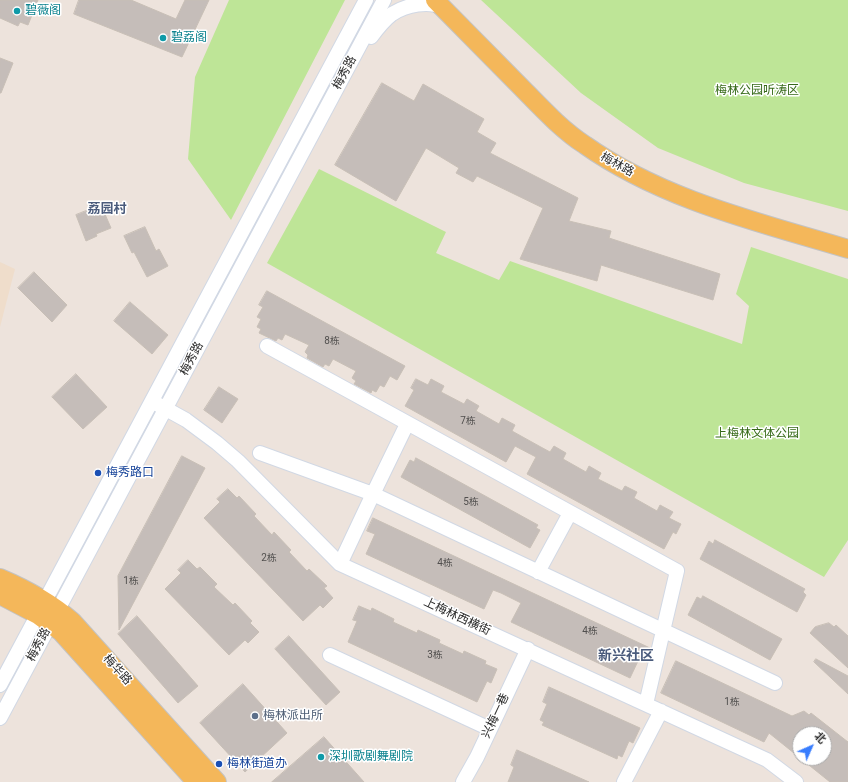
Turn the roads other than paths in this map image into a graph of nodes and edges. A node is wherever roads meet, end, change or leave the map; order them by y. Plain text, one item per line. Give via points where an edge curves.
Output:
1 (366, 0) edge
2 (384, 0) edge
3 (443, 3) edge
4 (343, 76) junction
5 (848, 237) edge
6 (848, 249) edge
7 (267, 346) dead end
8 (152, 401) junction
9 (165, 409) junction
10 (407, 424) junction
11 (260, 453) dead end
12 (372, 494) junction
13 (570, 513) junction
14 (340, 564) junction
15 (538, 572) junction
16 (0, 578) edge
17 (0, 595) edge
18 (48, 612) junction
19 (663, 631) junction
20 (528, 649) junction
21 (330, 655) dead end
22 (775, 683) dead end
23 (0, 686) edge
24 (646, 704) junction
25 (661, 711) junction
26 (0, 718) edge
27 (490, 728) junction
28 (196, 782) edge
29 (217, 782) edge
30 (463, 782) edge
31 (624, 782) edge
32 (796, 782) edge

1 - 8 street, 梅秀路
2 - 4 street, 梅秀路
3 - 4 street via 422,4 394,13 375,31
3 - 5 main road, 梅林路 via 552,102 591,134 634,163 670,181 707,195
3 - 6 main road, 梅林路 via 556,121 583,144 615,165 701,204
4 - 9 street, 梅秀路
7 - 10 street
8 - 9 street, 上梅林西横街
8 - 18 street, 梅秀路
9 - 14 street, 上梅林西横街 via 201,431 233,457
9 - 18 street, 梅秀路
10 - 12 street
10 - 13 street
11 - 12 street
12 - 14 street
12 - 15 street
13 - 15 street
13 - 19 street via 676,571
14 - 20 street, 上梅林西横街
15 - 19 street
16 - 18 main road, 梅华路 via 20,587
17 - 18 main road, 梅华路
18 - 23 street, 梅秀路
18 - 26 street, 梅秀路
18 - 28 main road, 梅华路
18 - 29 main road, 梅华路 via 79,628
19 - 22 street
19 - 24 street
20 - 24 street, 上梅林西横街
20 - 27 street, 兴梅一巷
21 - 27 street
24 - 25 street, 上梅林西横街
25 - 31 street
25 - 32 street, 上梅林西横街 via 767,760
27 - 30 street, 兴梅一巷

